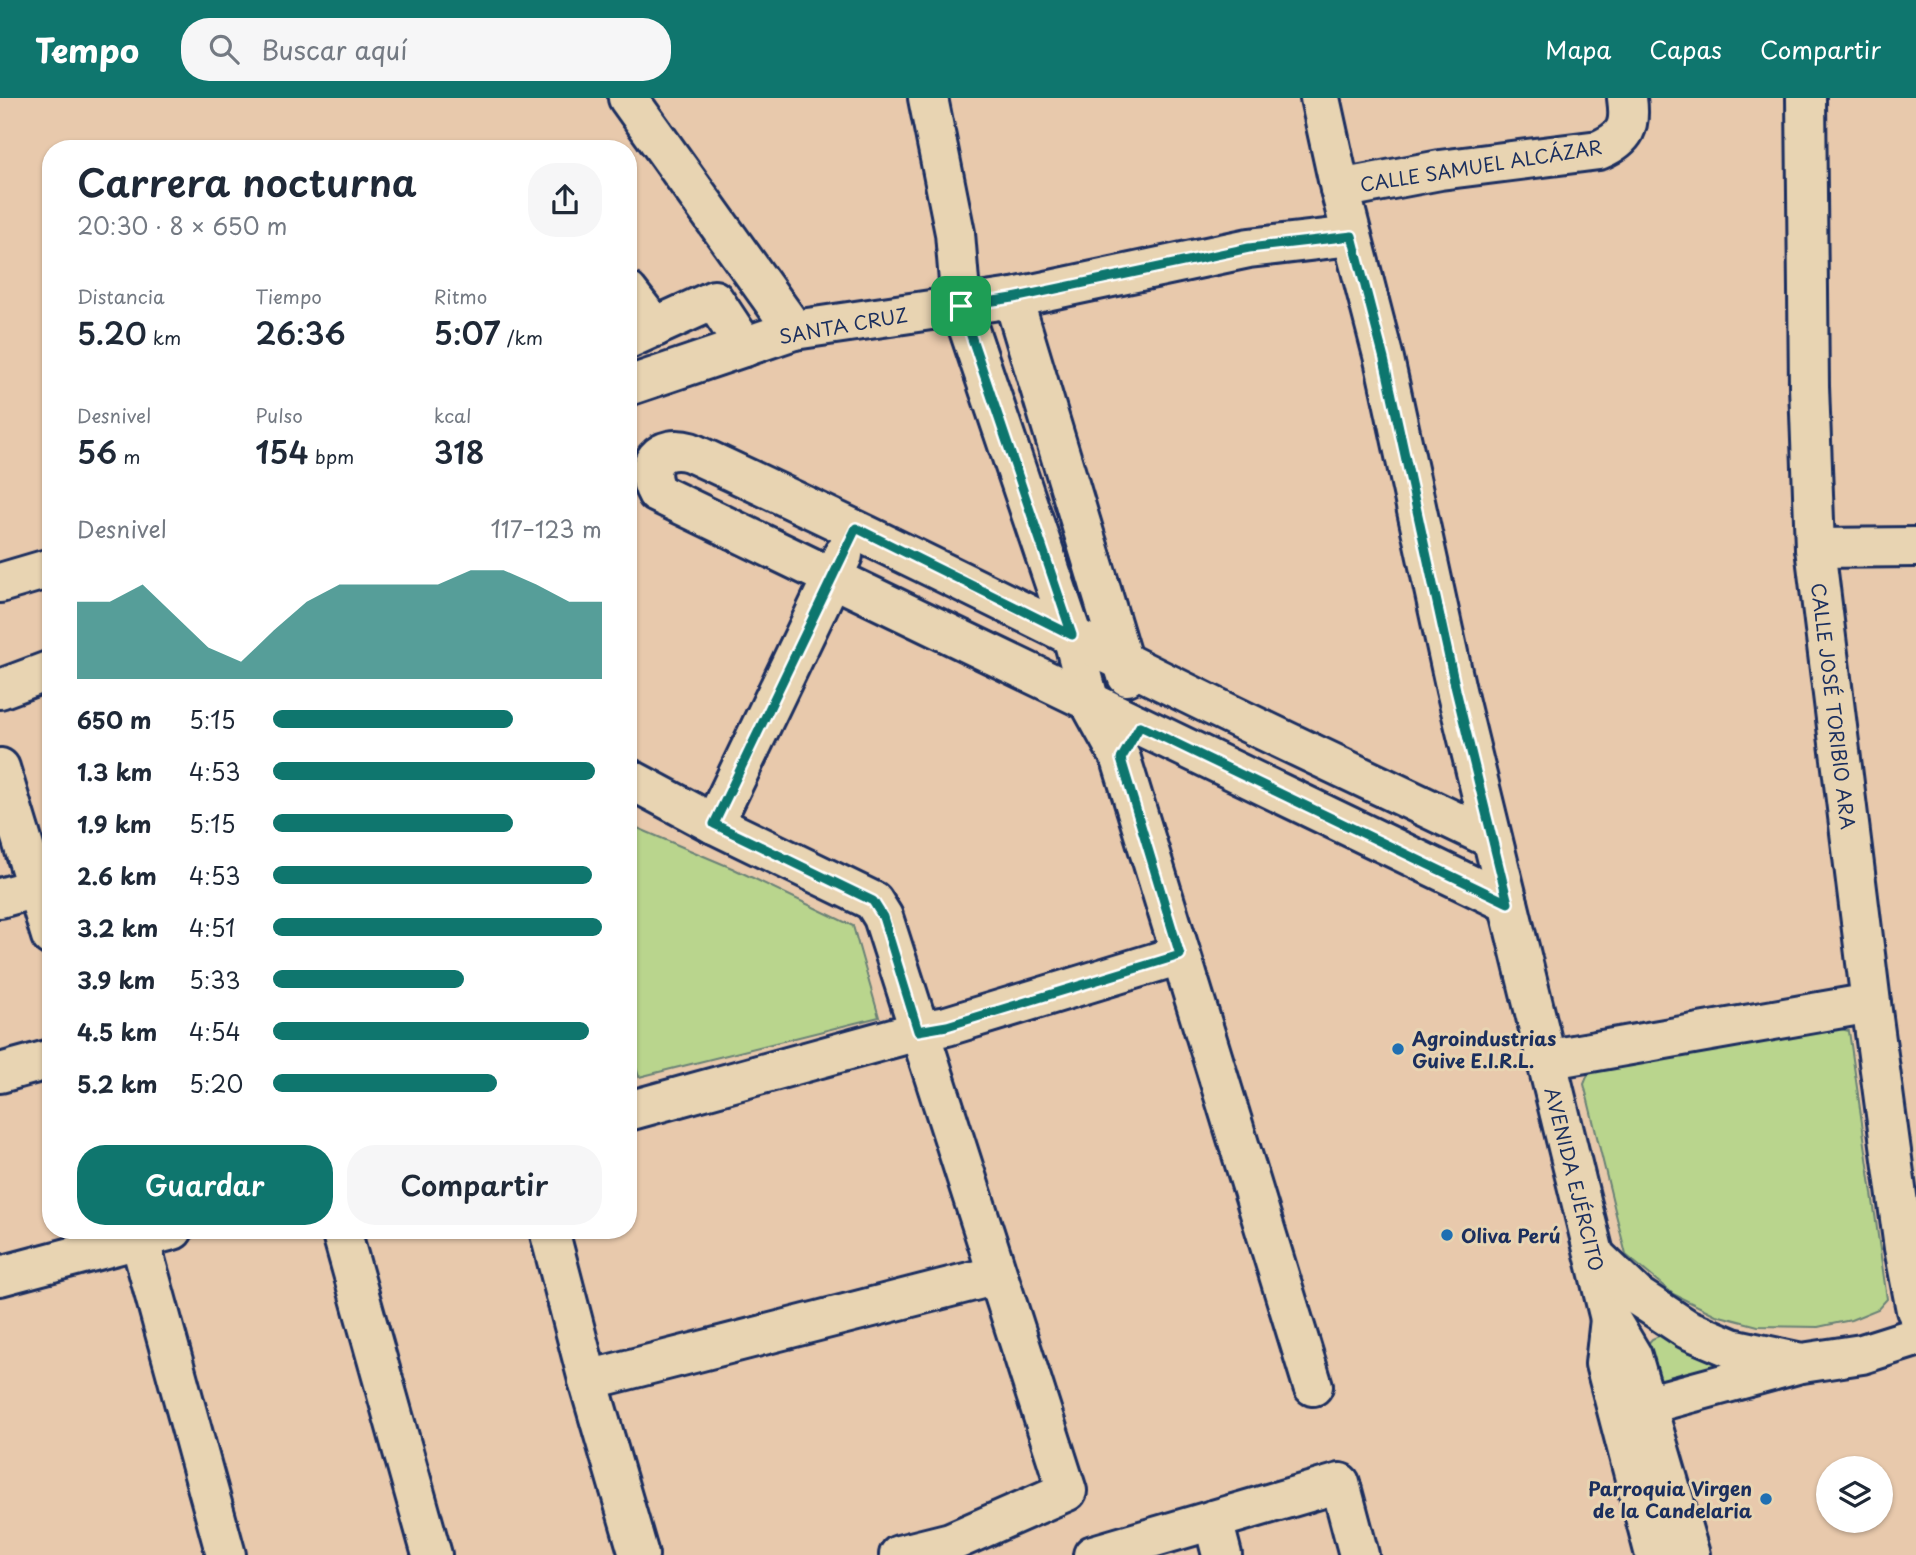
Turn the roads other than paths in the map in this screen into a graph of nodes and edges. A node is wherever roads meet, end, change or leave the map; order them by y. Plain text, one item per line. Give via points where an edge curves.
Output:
1 (628, 98) edge
2 (928, 98) edge
3 (1320, 98) edge
4 (1627, 98) edge
5 (1806, 98) edge
6 (1340, 188) junction
7 (1352, 236) junction
8 (1013, 298) junction
9 (961, 306) junction
10 (794, 330) junction
11 (641, 333) edge
12 (745, 346) junction
13 (637, 383) edge
14 (856, 528) junction
15 (1916, 547) edge
16 (1815, 548) junction
17 (42, 571) edge
18 (832, 576) junction
19 (0, 583) edge
20 (1072, 635) junction
21 (1124, 662) junction
22 (42, 673) edge
23 (0, 689) edge
24 (1090, 703) junction
25 (1140, 726) junction
26 (1121, 759) junction
27 (0, 768) edge
28 (637, 783) edge
29 (714, 824) junction
30 (1492, 839) junction
31 (36, 888) junction
32 (0, 898) edge
33 (1508, 903) junction
34 (42, 907) edge
35 (1180, 955) junction
36 (1871, 1003) junction
37 (918, 1031) junction
38 (1545, 1060) junction
39 (42, 1061) edge
40 (0, 1073) edge
41 (637, 1109) edge
42 (129, 1239) edge
43 (151, 1239) edge
44 (344, 1239) edge
45 (552, 1239) edge
46 (1596, 1257) junction
47 (0, 1276) edge
48 (997, 1276) junction
49 (1916, 1310) edge
50 (1610, 1320) junction
51 (1916, 1337) edge
52 (1802, 1363) junction
53 (588, 1380) junction
54 (1312, 1386) dead end
55 (1646, 1405) junction
56 (1217, 1538) edge
57 (226, 1555) edge
58 (432, 1555) edge
59 (639, 1555) edge
60 (899, 1555) edge
61 (1093, 1555) edge
62 (1359, 1555) edge
63 (1655, 1555) edge
64 (1690, 1555) edge

1 - 10 street
2 - 9 street via 955,233
3 - 6 street, AVENIDA EJÉRCITO
4 - 6 street, CALLE SAMUEL ALCÁZAR via 1626,132 1598,150
5 - 16 street, CALLE JOSÉ TORIBIO ARA
6 - 7 street, AVENIDA EJÉRCITO
7 - 8 street, SANTA CRUZ via 1249,248
7 - 30 street, AVENIDA EJÉRCITO
8 - 9 street, SANTA CRUZ
8 - 21 street
9 - 10 street, SANTA CRUZ
9 - 20 street
10 - 12 street, SANTA CRUZ
11 - 12 street via 715,300
12 - 13 street, SANTA CRUZ
14 - 18 street
14 - 18 street via 690,452 668,450 652,465 650,475 657,493
14 - 20 street
15 - 16 street
16 - 36 street, CALLE JOSÉ TORIBIO ARA
17 - 19 street
18 - 24 street
18 - 29 street
20 - 21 street
20 - 24 street
21 - 25 street
21 - 30 street
22 - 23 street
24 - 25 street
24 - 26 street
25 - 26 street
25 - 33 street
26 - 35 street
27 - 31 street
28 - 29 street
29 - 37 street via 873,901 883,917
30 - 33 street, AVENIDA EJÉRCITO
31 - 32 street
31 - 34 street
33 - 38 street, AVENIDA EJÉRCITO
35 - 37 street
35 - 54 street
36 - 38 street
36 - 49 street, CALLE JOSÉ TORIBIO ARA
37 - 41 street
37 - 48 street
38 - 46 street, AVENIDA EJÉRCITO
39 - 40 street
42 - 47 street
43 - 57 street
44 - 58 street
45 - 53 street
46 - 50 street, AVENIDA EJÉRCITO
46 - 52 street via 1637,1296 1687,1329 1732,1348
48 - 53 street
48 - 60 street via 1067,1491 951,1542
50 - 55 street via 1632,1356
50 - 63 street via 1605,1364
51 - 52 street via 1862,1354
52 - 55 street
53 - 59 street
55 - 64 street
56 - 61 street
56 - 62 street via 1340,1483

